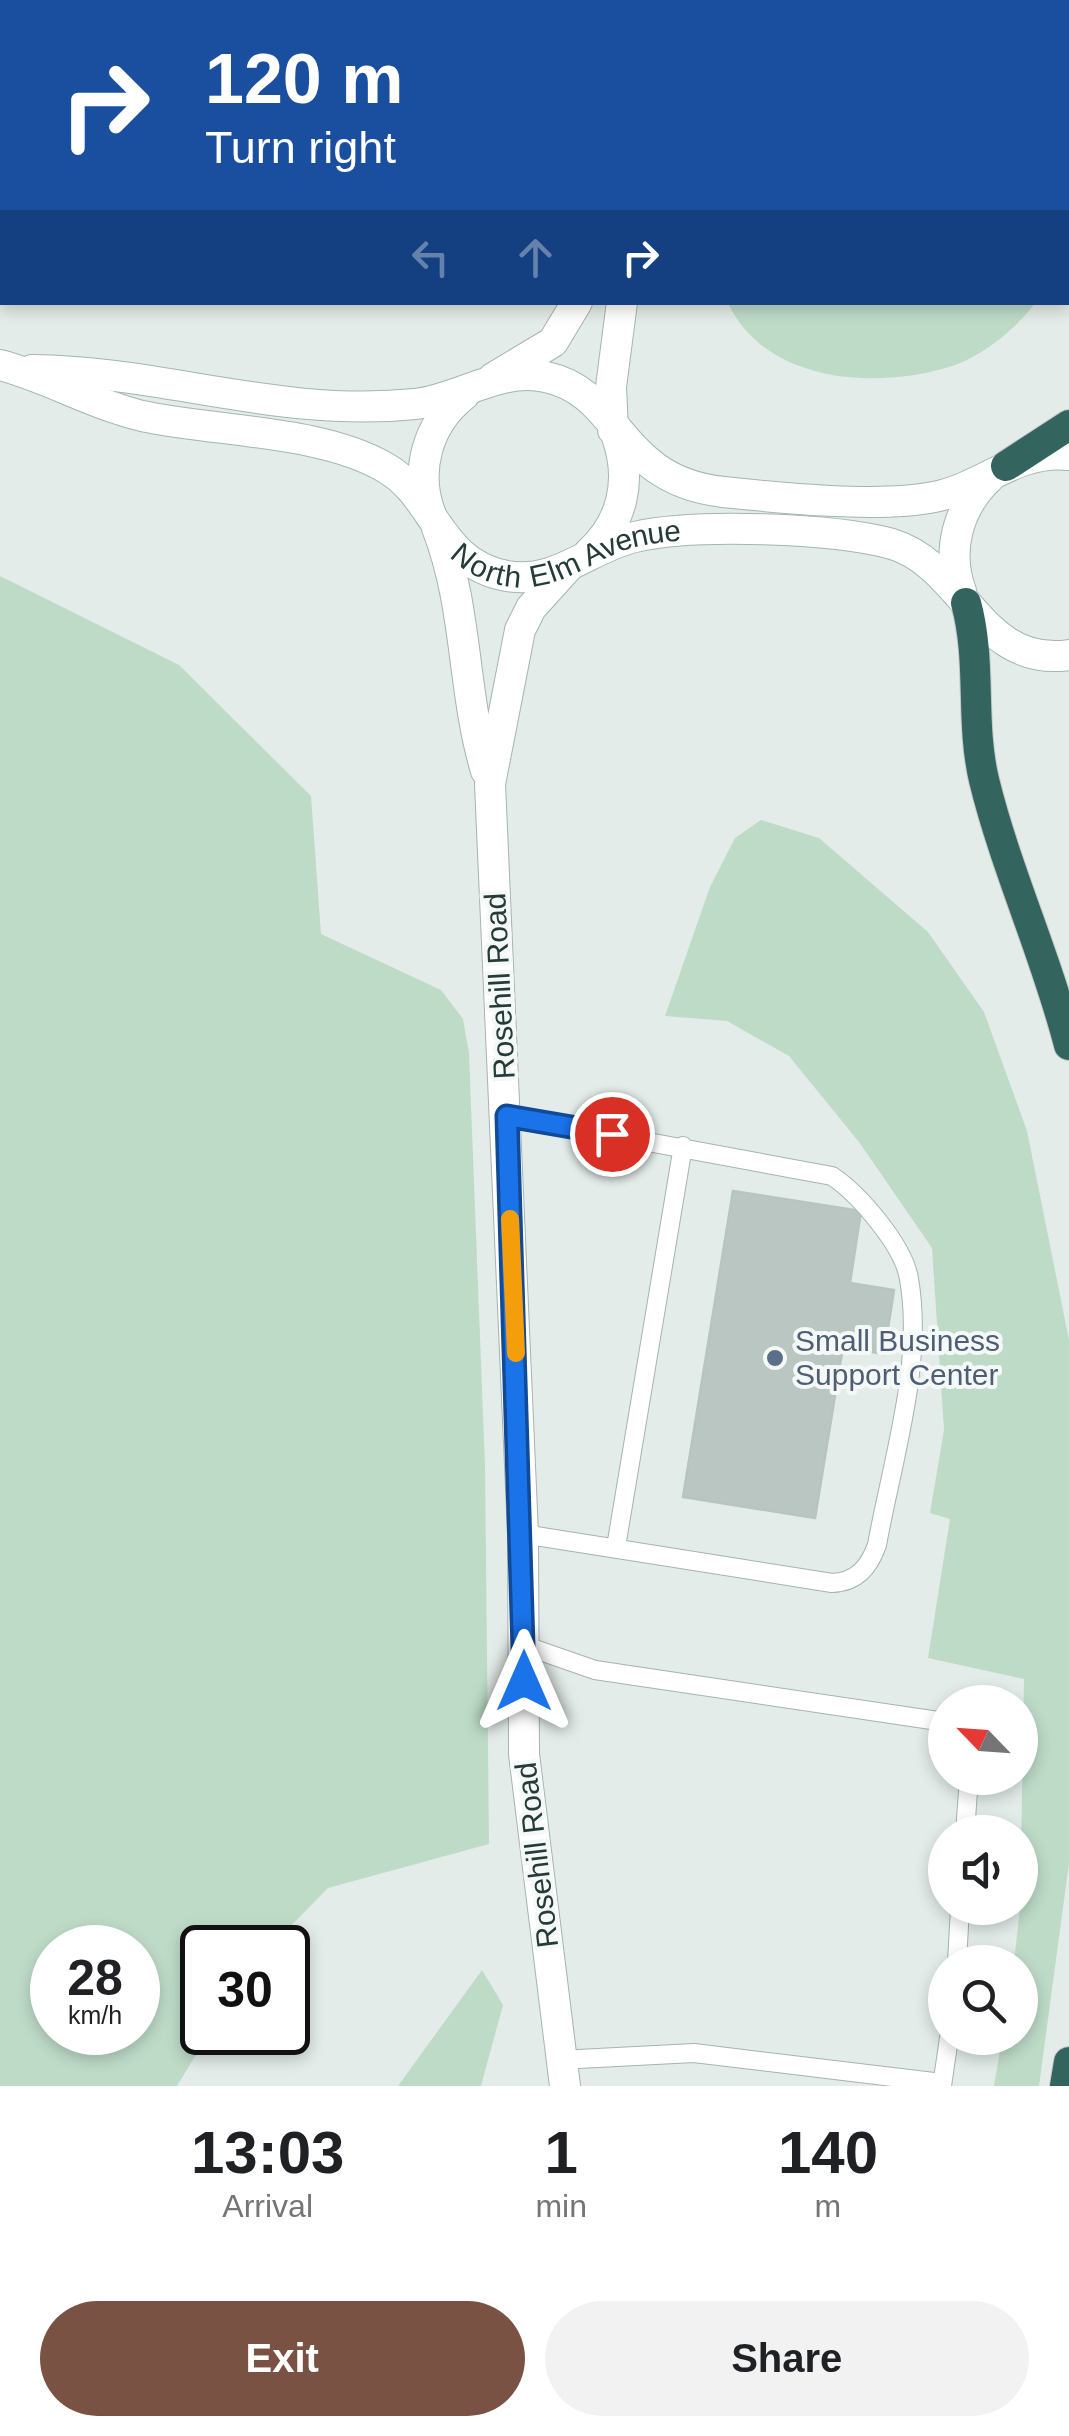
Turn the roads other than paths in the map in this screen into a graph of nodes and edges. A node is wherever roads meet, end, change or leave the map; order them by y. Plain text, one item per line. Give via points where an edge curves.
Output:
1 (576, 305) edge
2 (622, 305) edge
3 (10, 368) edge
4 (474, 388) junction
5 (1069, 426) edge
6 (614, 430) junction
7 (1069, 454) edge
8 (1006, 466) junction
9 (436, 526) junction
10 (568, 567) junction
11 (966, 603) junction
12 (1069, 655) edge
13 (490, 784) junction
14 (1069, 1045) edge
15 (507, 1116) junction
16 (683, 1146) junction
17 (523, 1534) junction
18 (616, 1547) junction
19 (524, 1644) junction
20 (928, 1719) edge
21 (946, 2055) edge
22 (1069, 2062) edge
23 (562, 2073) edge
24 (942, 2084) edge
25 (1065, 2086) edge

1 - 4 main road via 544,350
2 - 6 main road via 611,387
3 - 4 main road, North Elm Avenue via 94,373 308,405 408,405
3 - 9 main road, North Elm Avenue via 115,409 358,456 395,474
4 - 6 main road, North Elm Avenue via 510,376 548,377 583,394
4 - 9 main road, Rosehill Road via 444,414 426,450 424,490
5 - 8 highway
6 - 8 main road, North Elm Avenue via 664,476 730,492 926,498
6 - 10 main road via 625,475 618,512 598,544
7 - 8 main road, North Elm Avenue
8 - 11 main road via 980,486 958,526 954,560
9 - 10 main road, North Elm Avenue via 460,555 494,573 531,577
9 - 13 main road, Rosehill Road via 460,604
10 - 11 main road, North Elm Avenue via 650,534 841,536 920,556
10 - 13 main road, Rosehill Road via 520,630
11 - 12 main road, North Elm Avenue via 1006,643
11 - 14 highway via 985,782
13 - 15 main road, Rosehill Road
15 - 16 lane
15 - 17 main road, Rosehill Road
16 - 18 lane
16 - 18 lane via 822,1172 856,1194 909,1276 908,1371 877,1545 864,1571 849,1581
17 - 18 lane
17 - 19 main road, Rosehill Road
19 - 20 lane via 595,1670
19 - 23 main road, Rosehill Road via 524,1754
21 - 24 lane
22 - 25 highway
23 - 24 lane via 694,2053

